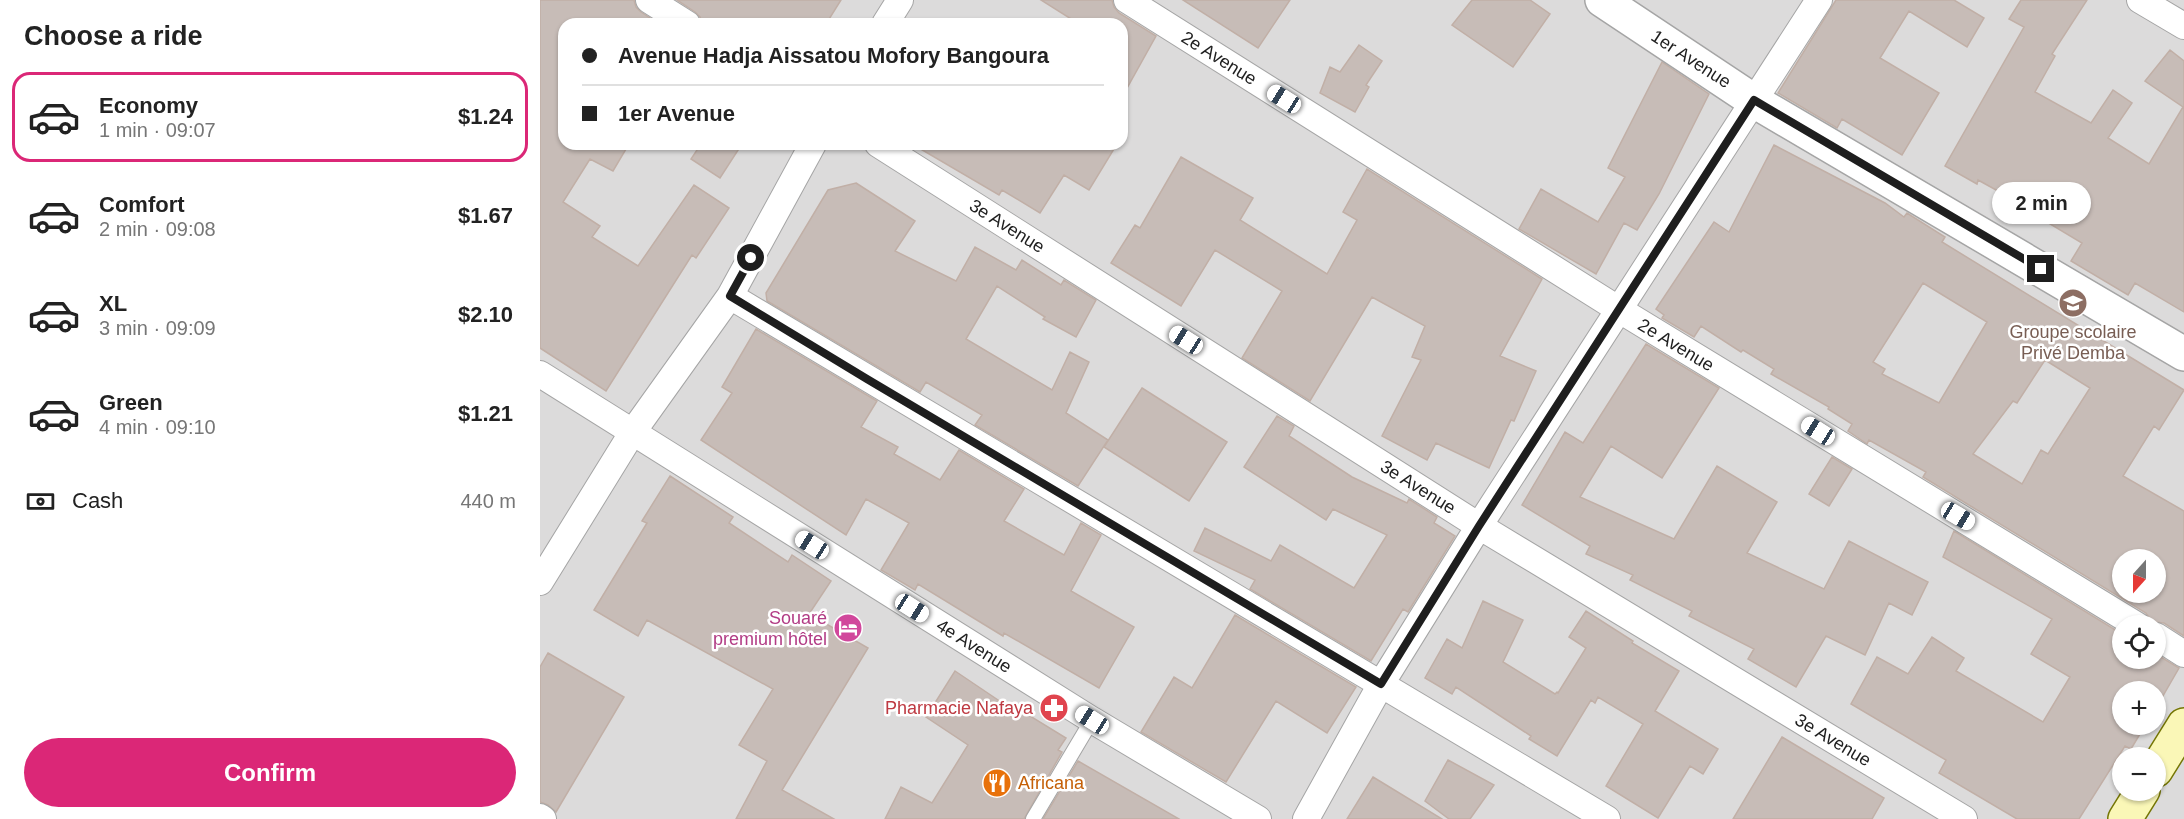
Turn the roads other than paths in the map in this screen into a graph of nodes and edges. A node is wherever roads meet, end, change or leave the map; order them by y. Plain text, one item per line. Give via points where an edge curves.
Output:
1 (649, 0) edge
2 (900, 0) edge
3 (1127, 0) edge
4 (1602, 0) edge
5 (1819, 0) edge
6 (2140, 0) edge
7 (678, 18) edge
8 (889, 18) edge
9 (2184, 26) edge
10 (1754, 100) junction
11 (810, 150) edge
12 (887, 150) edge
13 (730, 296) junction
14 (1618, 309) junction
15 (2184, 354) edge
16 (540, 374) edge
17 (632, 433) junction
18 (1479, 526) junction
19 (540, 582) edge
20 (2120, 615) edge
21 (2166, 642) edge
22 (2184, 654) edge
23 (1381, 684) junction
24 (1092, 720) junction
25 (2184, 725) edge
26 (2166, 754) edge
27 (2136, 801) edge
28 (1033, 819) edge
29 (1258, 819) edge
30 (1306, 819) edge
31 (1607, 819) edge
32 (1964, 819) edge
33 (2125, 819) edge

1 - 7 street
2 - 8 street
3 - 14 street, 2e Avenue
4 - 10 street, 1er Avenue
5 - 10 street
6 - 9 street
10 - 14 street
10 - 15 street, 1er Avenue
11 - 13 street
12 - 18 street, 3e Avenue
13 - 17 street
13 - 23 street
14 - 18 street
14 - 20 street, 2e Avenue
16 - 17 street, 4e Avenue
17 - 19 street
17 - 24 street, 4e Avenue
18 - 23 street
18 - 32 street, 3e Avenue
21 - 22 street
23 - 30 street
23 - 31 street
24 - 28 lane
24 - 29 street, 4e Avenue
25 - 26 main road
27 - 33 main road

